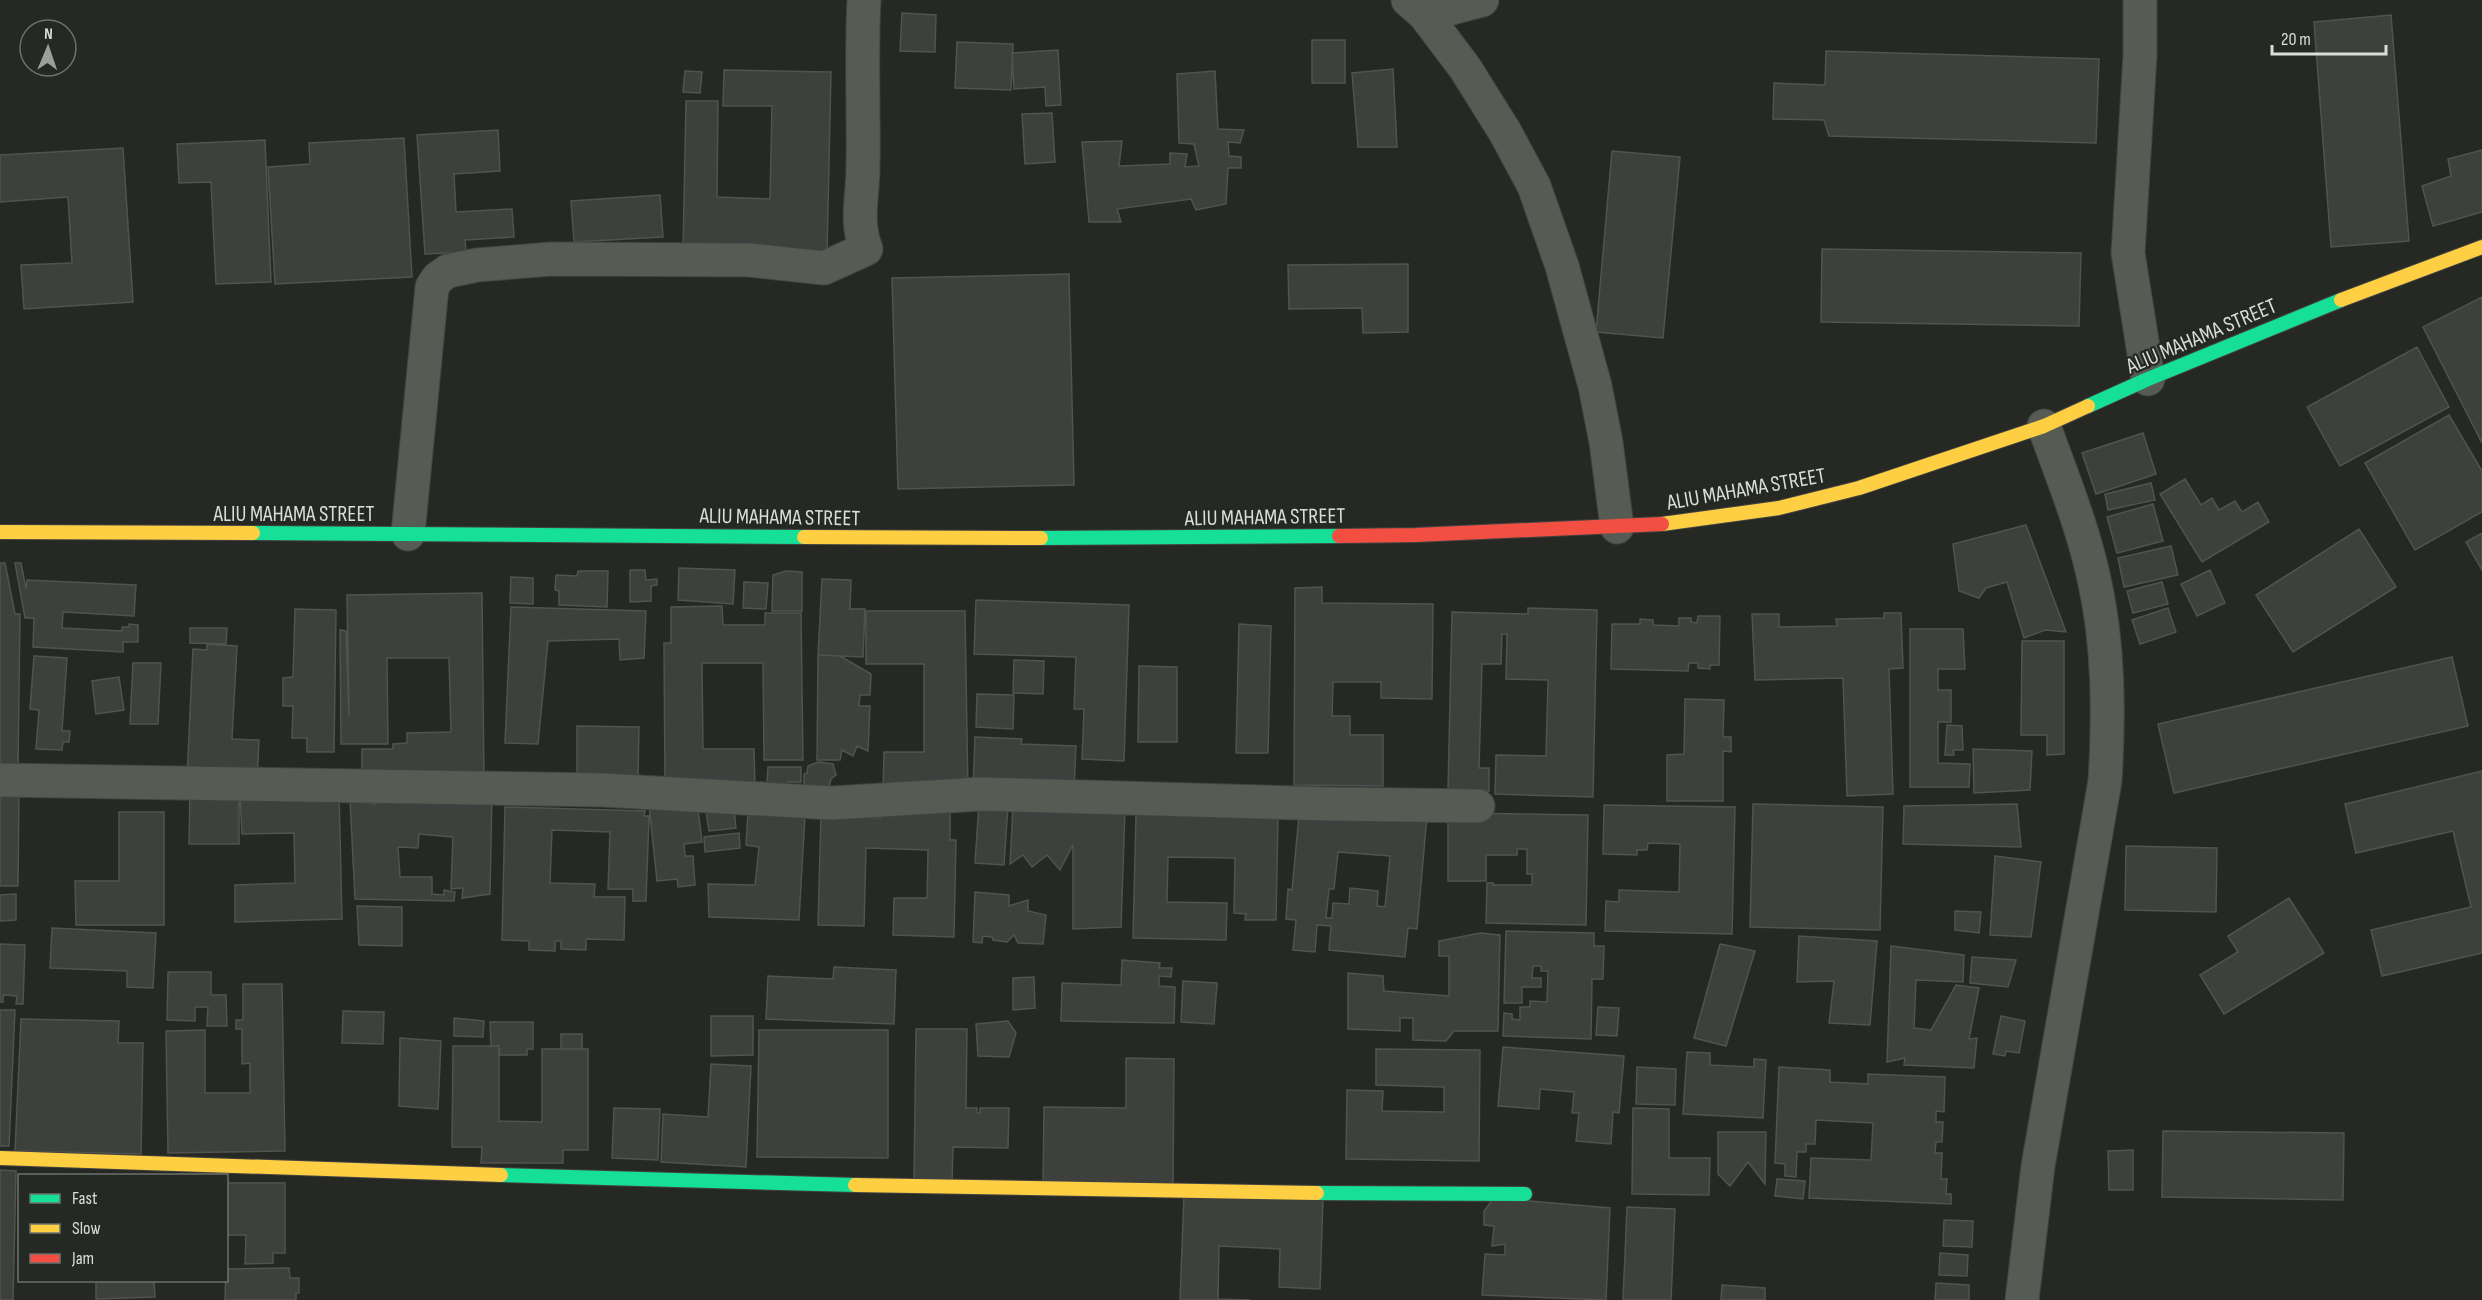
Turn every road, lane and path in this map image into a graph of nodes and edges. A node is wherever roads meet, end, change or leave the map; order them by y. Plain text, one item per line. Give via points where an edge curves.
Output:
1 (864, 0) edge
2 (1482, 0) edge
3 (2140, 0) edge
4 (1417, 7) edge
5 (2482, 247) edge
6 (2148, 379) junction
7 (2044, 426) junction
8 (1617, 528) junction
9 (0, 532) edge
10 (408, 534) junction
11 (0, 780) edge
12 (1478, 806) dead end
13 (0, 1158) edge
14 (1525, 1194) dead end
15 (2022, 1300) edge

1 - 10 street via 863,169 858,216 866,249 824,268 749,260 551,259 448,271 432,287
2 - 4 street
3 - 6 street via 2128,253
4 - 8 street via 1465,68 1534,186 1562,266 1594,386
5 - 6 street, ALIU MAHAMA STREET
6 - 7 street, ALIU MAHAMA STREET
7 - 8 street, ALIU MAHAMA STREET via 1859,488 1779,508
7 - 15 street via 2094,577 2101,616 2108,720 2105,781 2037,1174
8 - 10 street, ALIU MAHAMA STREET via 1415,535 956,539
9 - 10 street, ALIU MAHAMA STREET
11 - 12 street via 603,790 832,803 981,794
13 - 14 street via 912,1187

